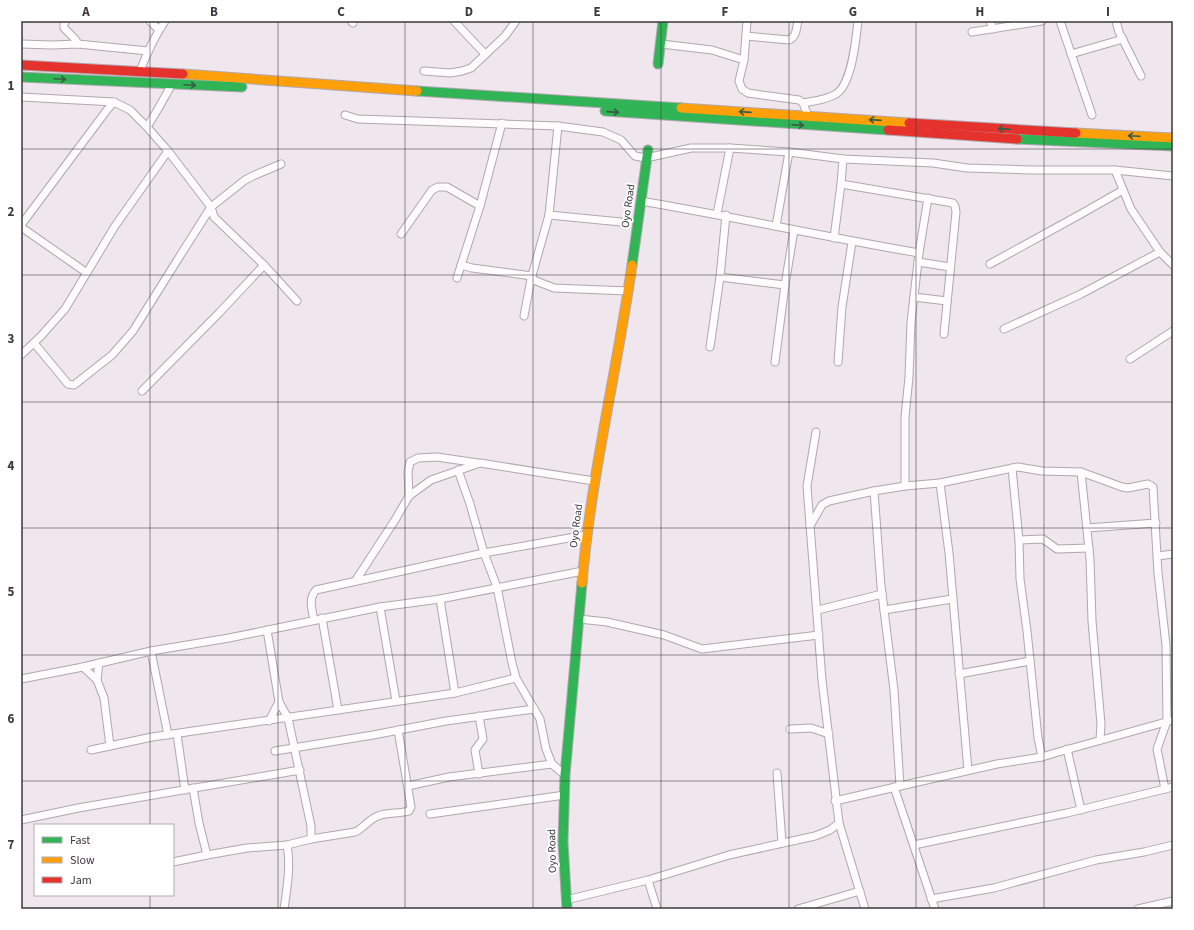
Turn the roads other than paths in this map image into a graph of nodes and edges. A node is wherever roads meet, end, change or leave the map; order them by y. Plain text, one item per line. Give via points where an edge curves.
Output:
1 (66, 21) edge
2 (150, 21) edge
3 (166, 21) edge
4 (454, 21) edge
5 (516, 21) edge
6 (663, 21) edge
7 (747, 21) edge
8 (798, 21) edge
9 (858, 21) edge
10 (990, 21) edge
11 (1042, 21) edge
12 (1060, 21) edge
13 (1116, 21) edge
14 (993, 29) junction
15 (159, 30) junction
16 (972, 32) dead end
17 (746, 36) junction
18 (1122, 39) junction
19 (21, 44) edge
20 (78, 44) junction
21 (660, 44) junction
22 (148, 51) junction
23 (485, 54) junction
24 (1071, 54) junction
25 (744, 60) junction
26 (658, 64) dead end
27 (21, 65) edge
28 (140, 71) junction
29 (424, 71) dead end
30 (1141, 76) dead end
31 (21, 77) edge
32 (172, 84) junction
33 (269, 85) junction
34 (22, 97) edge
35 (114, 102) junction
36 (803, 103) junction
37 (345, 115) dead end
38 (1092, 115) dead end
39 (808, 116) junction
40 (502, 124) junction
41 (558, 126) junction
42 (147, 127) junction
43 (1173, 138) edge
44 (1173, 146) edge
45 (730, 148) junction
46 (168, 151) junction
47 (789, 152) junction
48 (647, 154) junction
49 (844, 159) junction
50 (281, 164) dead end
51 (1115, 170) junction
52 (1173, 176) edge
53 (841, 184) junction
54 (1123, 190) junction
55 (928, 198) junction
56 (641, 200) junction
57 (480, 206) junction
58 (211, 207) junction
59 (717, 214) junction
60 (549, 215) junction
61 (726, 216) junction
62 (621, 222) dead end
63 (21, 226) edge
64 (776, 226) junction
65 (794, 230) junction
66 (400, 234) dead end
67 (834, 238) junction
68 (852, 242) junction
69 (1160, 252) junction
70 (919, 253) junction
71 (918, 262) junction
72 (990, 264) dead end
73 (264, 265) junction
74 (461, 265) junction
75 (1173, 265) edge
76 (950, 267) junction
77 (87, 273) junction
78 (720, 277) junction
79 (457, 278) dead end
80 (532, 278) junction
81 (785, 285) junction
82 (628, 291) junction
83 (914, 297) junction
84 (297, 301) dead end
85 (948, 301) junction
86 (524, 316) dead end
87 (1004, 329) dead end
88 (1173, 331) edge
89 (944, 334) dead end
90 (34, 342) junction
91 (710, 347) dead end
92 (21, 355) edge
93 (1130, 359) dead end
94 (776, 362) dead end
95 (838, 362) dead end
96 (142, 391) dead end
97 (816, 432) dead end
98 (480, 463) junction
99 (1012, 468) junction
100 (458, 470) junction
101 (1081, 472) junction
102 (594, 481) junction
103 (940, 483) junction
104 (905, 486) junction
105 (874, 491) junction
106 (409, 496) junction
107 (1156, 523) junction
108 (810, 526) junction
109 (1087, 528) junction
110 (586, 535) junction
111 (1020, 540) junction
112 (1089, 548) junction
113 (484, 553) junction
114 (1173, 554) edge
115 (1158, 556) junction
116 (583, 571) junction
117 (356, 580) junction
118 (497, 587) junction
119 (882, 594) junction
120 (440, 599) junction
121 (952, 599) junction
122 (380, 607) junction
123 (818, 610) junction
124 (884, 610) junction
125 (322, 618) junction
126 (579, 619) junction
127 (314, 620) junction
128 (267, 630) junction
129 (819, 635) junction
130 (151, 651) junction
131 (1030, 661) junction
132 (99, 663) junction
133 (83, 667) junction
134 (958, 674) junction
135 (516, 678) junction
136 (21, 679) edge
137 (97, 680) junction
138 (455, 693) junction
139 (396, 701) junction
140 (279, 702) junction
141 (534, 709) junction
142 (338, 710) junction
143 (479, 716) junction
144 (288, 718) junction
145 (269, 721) junction
146 (1170, 721) edge
147 (790, 729) dead end
148 (398, 730) junction
149 (177, 734) junction
150 (829, 734) junction
151 (168, 735) junction
152 (1100, 740) junction
153 (110, 746) junction
154 (295, 748) junction
155 (1067, 749) junction
156 (91, 750) dead end
157 (275, 751) dead end
158 (1042, 757) junction
159 (552, 764) junction
160 (300, 770) junction
161 (968, 770) junction
162 (776, 773) dead end
163 (479, 774) junction
164 (565, 775) junction
165 (408, 786) junction
166 (897, 787) junction
167 (1173, 787) edge
168 (189, 789) junction
169 (1165, 789) junction
170 (565, 795) junction
171 (835, 801) junction
172 (1081, 810) junction
173 (430, 814) dead end
174 (21, 820) edge
175 (838, 822) junction
176 (311, 839) junction
177 (782, 843) junction
178 (287, 845) junction
179 (914, 845) junction
180 (1173, 845) edge
181 (207, 855) junction
182 (174, 862) edge
183 (648, 880) junction
184 (860, 891) junction
185 (931, 899) junction
186 (1173, 901) edge
187 (567, 904) edge
188 (284, 909) edge
189 (657, 909) edge
190 (798, 909) edge
191 (865, 909) edge
192 (935, 909) edge
193 (1138, 909) edge

1 - 20 street via 64,28
2 - 15 street
3 - 15 street
4 - 23 street
5 - 23 street via 505,36
6 - 21 main road
7 - 17 street
8 - 17 street via 796,35 789,40
9 - 36 street via 848,77 838,93 826,99
10 - 14 street
11 - 14 street
12 - 24 street
13 - 18 street
14 - 16 street
15 - 22 street
17 - 25 street
18 - 24 street
18 - 30 street
19 - 20 street
20 - 22 street
21 - 25 street via 712,50
21 - 26 main road
22 - 28 street
23 - 29 street via 471,68 462,72
24 - 38 street
25 - 36 street via 739,81 742,89 748,93 799,100
27 - 28 main road
28 - 33 main road
31 -> 32 main road
32 -> 33 main road
32 - 42 street
39 -> 33 main road
33 -> 44 main road via 978,136
34 - 35 street
35 - 42 street via 130,110
35 - 63 street
36 - 39 street
37 - 40 street via 374,120
43 -> 39 main road
40 - 41 street
40 - 57 street
41 - 48 street via 603,132 621,140 635,156
41 - 60 street
42 - 46 street
45 - 47 street
45 - 48 street via 691,148
45 - 59 street
46 - 58 street
46 - 77 street via 115,226
47 - 49 street
47 - 64 street
48 - 56 main road, Oyo Road
49 - 51 street via 932,163 967,168
49 - 53 street
50 - 58 street via 245,180
51 - 52 street
51 - 54 street
53 - 55 street
53 - 67 street
54 - 69 street via 1131,209
54 - 72 street
55 - 70 street
55 - 76 street via 953,203 955,206
56 - 59 street
56 - 82 main road, Oyo Road
57 - 66 street via 447,187 438,186 432,190
57 - 74 street
58 - 73 street via 214,217
58 - 90 street via 133,331 112,356 81,380 74,385 68,384
59 - 61 street
60 - 62 street
60 - 80 street
61 - 64 street
61 - 78 street
63 - 77 street
64 - 65 street
65 - 67 street
65 - 81 street
67 - 68 street
68 - 70 street
68 - 95 street via 842,308
69 - 75 street
69 - 87 street via 1081,294
70 - 71 street
71 - 76 street
71 - 83 street
73 - 84 street
73 - 96 street
74 - 79 street
74 - 80 street
76 - 85 street
77 - 90 street via 65,309
78 - 81 street
78 - 91 street
80 - 82 street via 554,288
80 - 86 street
81 - 94 street
82 - 102 main road, Oyo Road
83 - 85 street
83 - 104 street via 905,417
85 - 89 street
88 - 93 street
90 - 92 street
97 - 108 street via 807,486
98 - 100 street
98 - 102 street
98 - 106 street via 436,457 418,458 410,462
99 - 101 street
99 - 103 street
99 - 111 street
100 - 106 street via 431,480
100 - 113 street
101 - 107 street via 1122,487 1151,485
101 - 109 street
102 - 110 main road, Oyo Road
103 - 104 street
103 - 121 street
104 - 105 street
105 - 108 street via 829,501 822,505
105 - 119 street
106 - 117 street
107 - 109 street
107 - 115 street
108 - 123 street
109 - 112 street
110 - 113 street
110 - 116 main road, Oyo Road
111 - 112 street via 1043,539 1057,549
111 - 131 street via 1020,578
112 - 152 street
113 - 117 street
113 - 118 street
114 - 115 street
115 - 146 street
116 - 118 street
116 - 126 main road, Oyo Road
117 - 127 street via 316,590 310,602
118 - 120 street
118 - 135 street
119 - 123 street
119 - 124 street
120 - 122 street
120 - 138 street
121 - 124 street
121 - 134 street
122 - 125 street
122 - 139 street
123 - 129 street
124 - 166 street via 894,690
125 - 127 street
125 - 142 street
126 - 129 street via 607,622 664,636 702,649
126 - 164 main road, Oyo Road
127 - 128 street
128 - 130 street
128 - 140 street
129 - 150 street
130 - 132 street
130 - 151 street
131 - 134 street
131 - 158 street
132 - 133 street
132 - 137 street
133 - 136 street
133 - 137 street
134 - 161 street
135 - 138 street
135 - 141 street
137 - 153 street via 104,698
138 - 139 street
139 - 142 street
140 - 144 street
140 - 145 street
141 - 143 street
141 - 159 street via 540,720
142 - 144 street
143 - 148 street
143 - 163 street via 484,739 475,750
144 - 145 street
144 - 154 street
145 - 149 street
146 - 152 street
146 - 169 street via 1157,749
147 - 150 street via 811,728
148 - 154 street
148 - 165 street
149 - 151 street
149 - 168 street
150 - 171 street
151 - 153 street
152 - 155 street
153 - 156 street
154 - 157 street
154 - 160 street
155 - 158 street
155 - 172 street
158 - 161 street
159 - 163 street
159 - 164 street
160 - 168 street
160 - 176 street via 311,826
161 - 166 street
162 - 177 street
163 - 165 street via 449,777
164 - 170 main road, Oyo Road
165 - 176 street via 411,807 409,811 379,815 355,832
166 - 171 street
166 - 179 street
167 - 169 street
168 - 174 street
168 - 181 street
169 - 172 street
170 - 173 street
170 - 187 main road, Oyo Road via 563,842
171 - 175 street
172 - 179 street
175 - 177 street via 830,830 815,836
175 - 184 street
176 - 178 street
177 - 183 street via 729,855
178 - 181 street
178 - 188 street via 289,854
179 - 185 street
180 - 185 street via 1096,860 994,888
181 - 182 street
183 - 187 street
183 - 189 street
184 - 190 street
184 - 191 street
185 - 192 street
186 - 193 street

